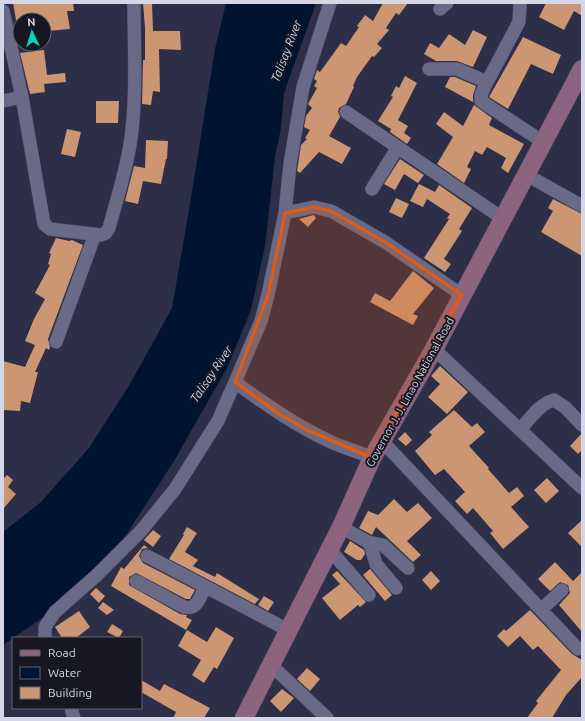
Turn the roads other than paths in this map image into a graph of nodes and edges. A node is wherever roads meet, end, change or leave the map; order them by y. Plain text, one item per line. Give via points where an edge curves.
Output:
1 (134, 3) edge
2 (330, 3) edge
3 (520, 3) edge
4 (3, 11) edge
5 (429, 69) dead end
6 (582, 69) edge
7 (487, 82) junction
8 (22, 96) junction
9 (3, 101) edge
10 (346, 112) dead end
11 (543, 142) junction
12 (398, 147) junction
13 (525, 174) junction
14 (372, 189) dead end
15 (582, 206) edge
16 (285, 213) junction
17 (502, 218) junction
18 (95, 234) junction
19 (462, 295) junction
20 (56, 342) dead end
21 (434, 349) junction
22 (235, 382) junction
23 (582, 425) edge
24 (520, 430) junction
25 (382, 441) junction
26 (372, 458) junction
27 (582, 488) edge
28 (341, 527) junction
29 (368, 542) junction
30 (330, 550) junction
31 (147, 556) dead end
32 (408, 568) dead end
33 (136, 581) dead end
34 (205, 587) junction
35 (396, 588) dead end
36 (562, 590) dead end
37 (369, 596) dead end
38 (541, 610) junction
39 (288, 630) junction
40 (45, 637) edge
41 (578, 649) dead end
42 (272, 666) junction
43 (244, 718) edge
44 (327, 718) edge

1 - 18 street via 135,82 131,138 109,228 106,233
2 - 16 street via 303,87
3 - 7 street via 519,22
4 - 8 street
5 - 7 street via 457,69
6 - 11 main road, Governor J. J. Linao National Road
7 - 11 street via 481,101
8 - 9 street
8 - 18 street via 44,224 50,229
10 - 12 street
11 - 13 main road, Governor J. J. Linao National Road
12 - 14 street
12 - 17 street
13 - 15 street
13 - 17 main road, Governor J. J. Linao National Road
16 - 19 street via 314,207 331,211 385,242
16 - 22 street via 266,302
17 - 19 main road, Governor J. J. Linao National Road
18 - 20 street
19 - 21 main road, Governor J. J. Linao National Road
21 - 24 street
21 - 25 main road, Governor J. J. Linao National Road
22 - 26 street via 279,414 331,442 358,450
22 - 40 street via 218,421 175,489 141,531 55,612 45,628
23 - 24 street via 566,408 554,400 538,410
24 - 27 street
25 - 26 main road, Governor J. J. Linao National Road
25 - 38 street
26 - 28 main road, Governor J. J. Linao National Road
28 - 29 street
28 - 30 main road, Governor J. J. Linao National Road
29 - 32 street via 383,545
29 - 35 street via 376,564
30 - 37 street
30 - 39 main road, Governor J. J. Linao National Road
31 - 34 street
33 - 34 street via 189,608 196,604
34 - 39 street
36 - 38 street
38 - 41 street
39 - 42 main road, Governor J. J. Linao National Road
42 - 43 main road, Governor J. J. Linao National Road
42 - 44 street

